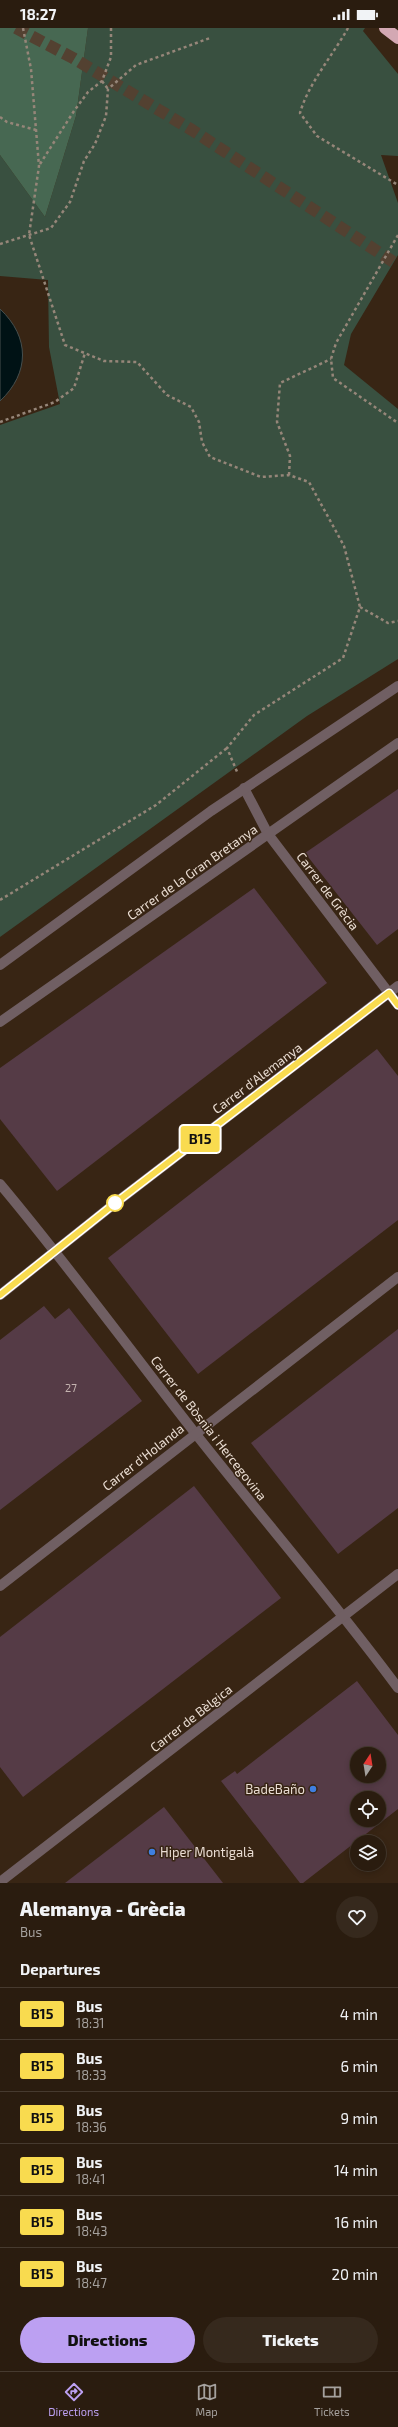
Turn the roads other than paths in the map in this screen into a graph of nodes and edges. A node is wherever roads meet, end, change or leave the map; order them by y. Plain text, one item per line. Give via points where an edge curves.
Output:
1 (384, 28) edge
2 (398, 38) edge
3 (398, 686) edge
4 (398, 743) edge
5 (244, 788) junction
6 (268, 834) junction
7 (0, 965) edge
8 (398, 986) edge
9 (389, 993) junction
10 (398, 1005) edge
11 (0, 1022) edge
12 (0, 1184) edge
13 (55, 1250) junction
14 (398, 1277) edge
15 (0, 1295) edge
16 (195, 1433) junction
17 (398, 1574) edge
18 (0, 1586) edge
19 (344, 1616) junction
20 (398, 1688) edge
21 (0, 1882) edge

1 - 2 highway
3 - 5 street
4 - 6 street, Carrer de la Gran Bretanya
5 - 6 street, Carrer de Grècia
5 - 7 street
6 - 9 street, Carrer de Grècia
6 - 11 street, Carrer de la Gran Bretanya
8 - 9 street, Carrer d'Alemanya
9 - 10 street, Carrer de Grècia
9 - 13 street, Carrer d'Alemanya
12 - 13 street, Carrer de Bòsnia i Hercegovina
13 - 15 street, Carrer d'Alemanya
13 - 16 street, Carrer de Bòsnia i Hercegovina
14 - 16 street, Carrer d'Holanda
16 - 18 street, Carrer d'Holanda
16 - 19 street, Carrer de Bòsnia i Hercegovina
17 - 19 street, Carrer de Bèlgica
19 - 20 street, Carrer de Bòsnia i Hercegovina
19 - 21 street, Carrer de Bèlgica

